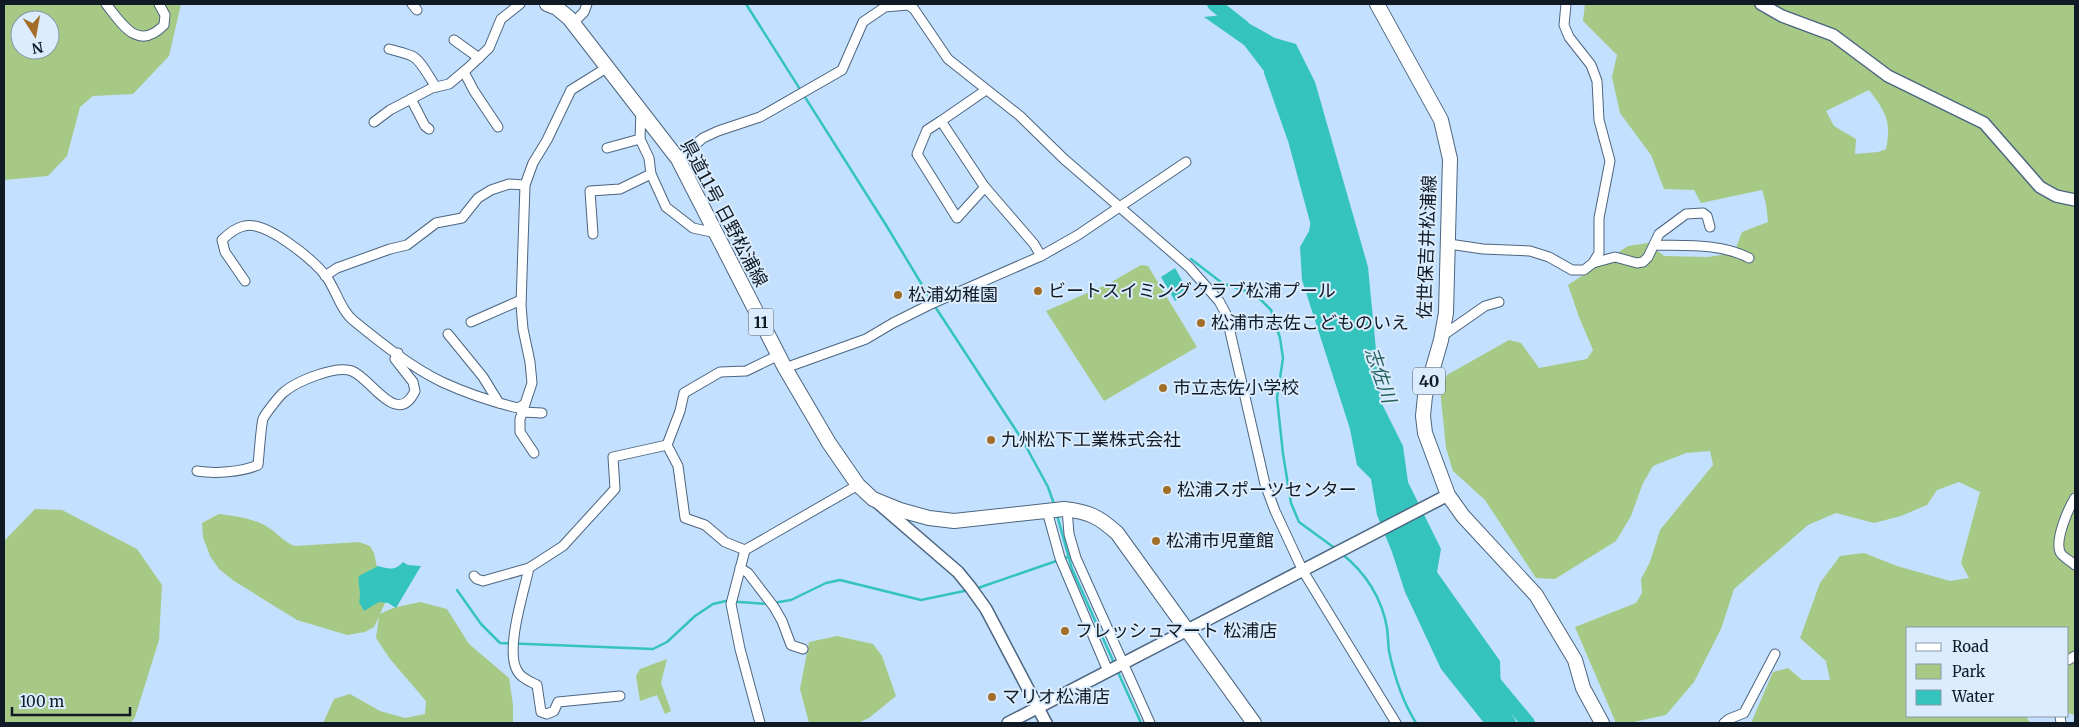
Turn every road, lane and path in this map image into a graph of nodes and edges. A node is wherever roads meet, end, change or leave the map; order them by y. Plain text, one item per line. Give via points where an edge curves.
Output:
1 (106, 4) edge
2 (159, 4) edge
3 (520, 4) edge
4 (547, 4) edge
5 (587, 4) edge
6 (1377, 4) edge
7 (1566, 4) edge
8 (1761, 4) edge
9 (573, 23) junction
10 (454, 40) dead end
11 (389, 49) dead end
12 (479, 58) junction
13 (608, 67) junction
14 (464, 72) junction
15 (436, 87) junction
16 (986, 90) junction
17 (411, 99) junction
18 (641, 111) junction
19 (941, 120) junction
20 (374, 122) dead end
21 (498, 127) dead end
22 (429, 129) dead end
23 (640, 139) junction
24 (607, 148) dead end
25 (678, 159) junction
26 (1186, 162) dead end
27 (650, 174) junction
28 (525, 185) junction
29 (985, 187) junction
30 (2075, 200) edge
31 (1119, 207) junction
32 (1710, 228) dead end
33 (716, 233) junction
34 (594, 234) dead end
35 (1448, 244) junction
36 (1654, 245) junction
37 (1041, 256) junction
38 (1749, 258) dead end
39 (1593, 262) junction
40 (325, 276) junction
41 (245, 281) dead end
42 (521, 300) junction
43 (1499, 302) dead end
44 (471, 322) dead end
45 (448, 334) dead end
46 (1442, 336) junction
47 (398, 353) junction
48 (782, 362) junction
49 (499, 403) junction
50 (524, 408) junction
51 (542, 413) dead end
52 (666, 445) junction
53 (534, 453) dead end
54 (197, 471) dead end
55 (858, 485) junction
56 (873, 498) junction
57 (1442, 498) junction
58 (2075, 498) edge
59 (1065, 509) junction
60 (1047, 511) junction
61 (745, 550) junction
62 (2075, 565) edge
63 (529, 568) junction
64 (740, 568) junction
65 (1303, 571) junction
66 (474, 576) dead end
67 (1187, 632) junction
68 (803, 648) dead end
69 (1775, 654) dead end
70 (1115, 667) junction
71 (620, 696) dead end
72 (1037, 708) junction
73 (760, 723) edge
74 (1008, 723) edge
75 (1046, 723) edge
76 (1150, 723) edge
77 (1254, 723) edge
78 (1396, 723) edge
79 (1602, 723) edge
80 (1724, 723) edge

1 - 2 street via 133,35 145,36 157,32 164,25
3 - 12 street via 501,19 488,48
4 - 9 main road, 県道11号 日野松浦線 / 11 via 557,8
5 - 9 street
6 - 35 main road, 佐世保吉井松浦線 / 40 via 1441,120 1446,135 1450,159
7 - 39 street via 1564,25 1569,37 1591,65 1597,81 1599,120 1610,160 1599,218 1599,254
8 - 30 street via 1782,16 1833,35 1888,76 1984,123 2040,187 2056,196
9 - 13 main road, 県道11号 日野松浦線 / 11
10 - 12 street
11 - 15 street via 413,56
12 - 14 street
13 - 18 main road, 県道11号 日野松浦線 / 11
13 - 28 street via 570,90
14 - 15 street via 449,84
14 - 21 street
15 - 17 street
16 - 19 street
16 - 25 street via 948,59 914,9 908,5 885,7 863,22 842,70 760,117 703,138
16 - 31 street via 1020,116
17 - 20 street
17 - 22 street
18 - 23 street
18 - 25 main road, 県道11号 日野松浦線 / 11
19 - 29 street
19 - 29 street via 927,130 918,154 957,218
23 - 24 street
23 - 27 street via 649,158
25 - 33 main road, 県道11号 日野松浦線 / 11
26 - 31 street
27 - 33 street via 666,207 693,228
27 - 34 street via 620,189 590,191
28 - 40 street via 509,184 492,190 478,198 462,218 436,223 407,245 337,268
28 - 42 street
29 - 37 street
31 - 37 street
31 - 65 street via 1189,267 1219,301 1226,314 1265,484
32 - 36 street via 1703,213 1686,214 1659,234
33 - 48 main road, 県道11号 日野松浦線 / 11
35 - 39 street via 1530,251 1549,256 1572,270 1584,270
35 - 46 main road, 佐世保吉井松浦線 / 40
36 - 38 street via 1732,250
36 - 39 street via 1643,262 1615,257
37 - 48 street via 938,301 866,339
40 - 41 street via 297,249 264,228 245,225 222,240 225,252
40 - 47 street via 352,320
42 - 44 street
42 - 50 street via 532,382
43 - 46 street via 1485,306
45 - 49 street via 484,377
46 - 57 main road, 佐世保吉井松浦線 / 40 via 1425,396 1423,416
47 - 49 street via 442,382
47 - 54 street via 395,359 413,382 414,392 406,404 383,399 353,371 316,375 283,392 263,420 258,465 249,469
48 - 52 street via 746,371 720,372 684,393
48 - 55 main road, 県道11号 日野松浦線 / 11 via 829,443
49 - 50 street
50 - 51 street
50 - 53 street via 520,432
52 - 61 street via 678,466 685,518 705,524 725,542
52 - 63 street via 613,457 615,489 563,546
55 - 56 main road, 県道11号 日野松浦線 / 11
55 - 61 street
56 - 60 main road, 県道11号 日野松浦線 / 11 via 907,512 954,522
56 - 72 street via 958,572 973,591 986,609
57 - 65 street
57 - 79 main road, 佐世保吉井松浦線 / 40 via 1463,516 1536,595 1575,660 1583,688
58 - 62 street via 2059,543 2062,555
59 - 60 main road, 県道11号 日野松浦線 / 11
59 - 67 main road, 県道11号 日野松浦線 / 11 via 1100,518 1116,533
59 - 70 street via 1072,548
60 - 70 street via 1061,560
61 - 64 street
63 - 66 street via 483,581
63 - 71 street via 513,661 518,674 537,685 541,712 554,711 558,702
64 - 68 street via 748,573 772,604 791,645
64 - 73 street via 732,600 740,649
65 - 67 street
65 - 78 street
67 - 70 street
67 - 77 main road, 県道11号 日野松浦線 / 11
69 - 80 street via 1744,713
70 - 72 street
70 - 76 street
72 - 74 street
72 - 75 street

